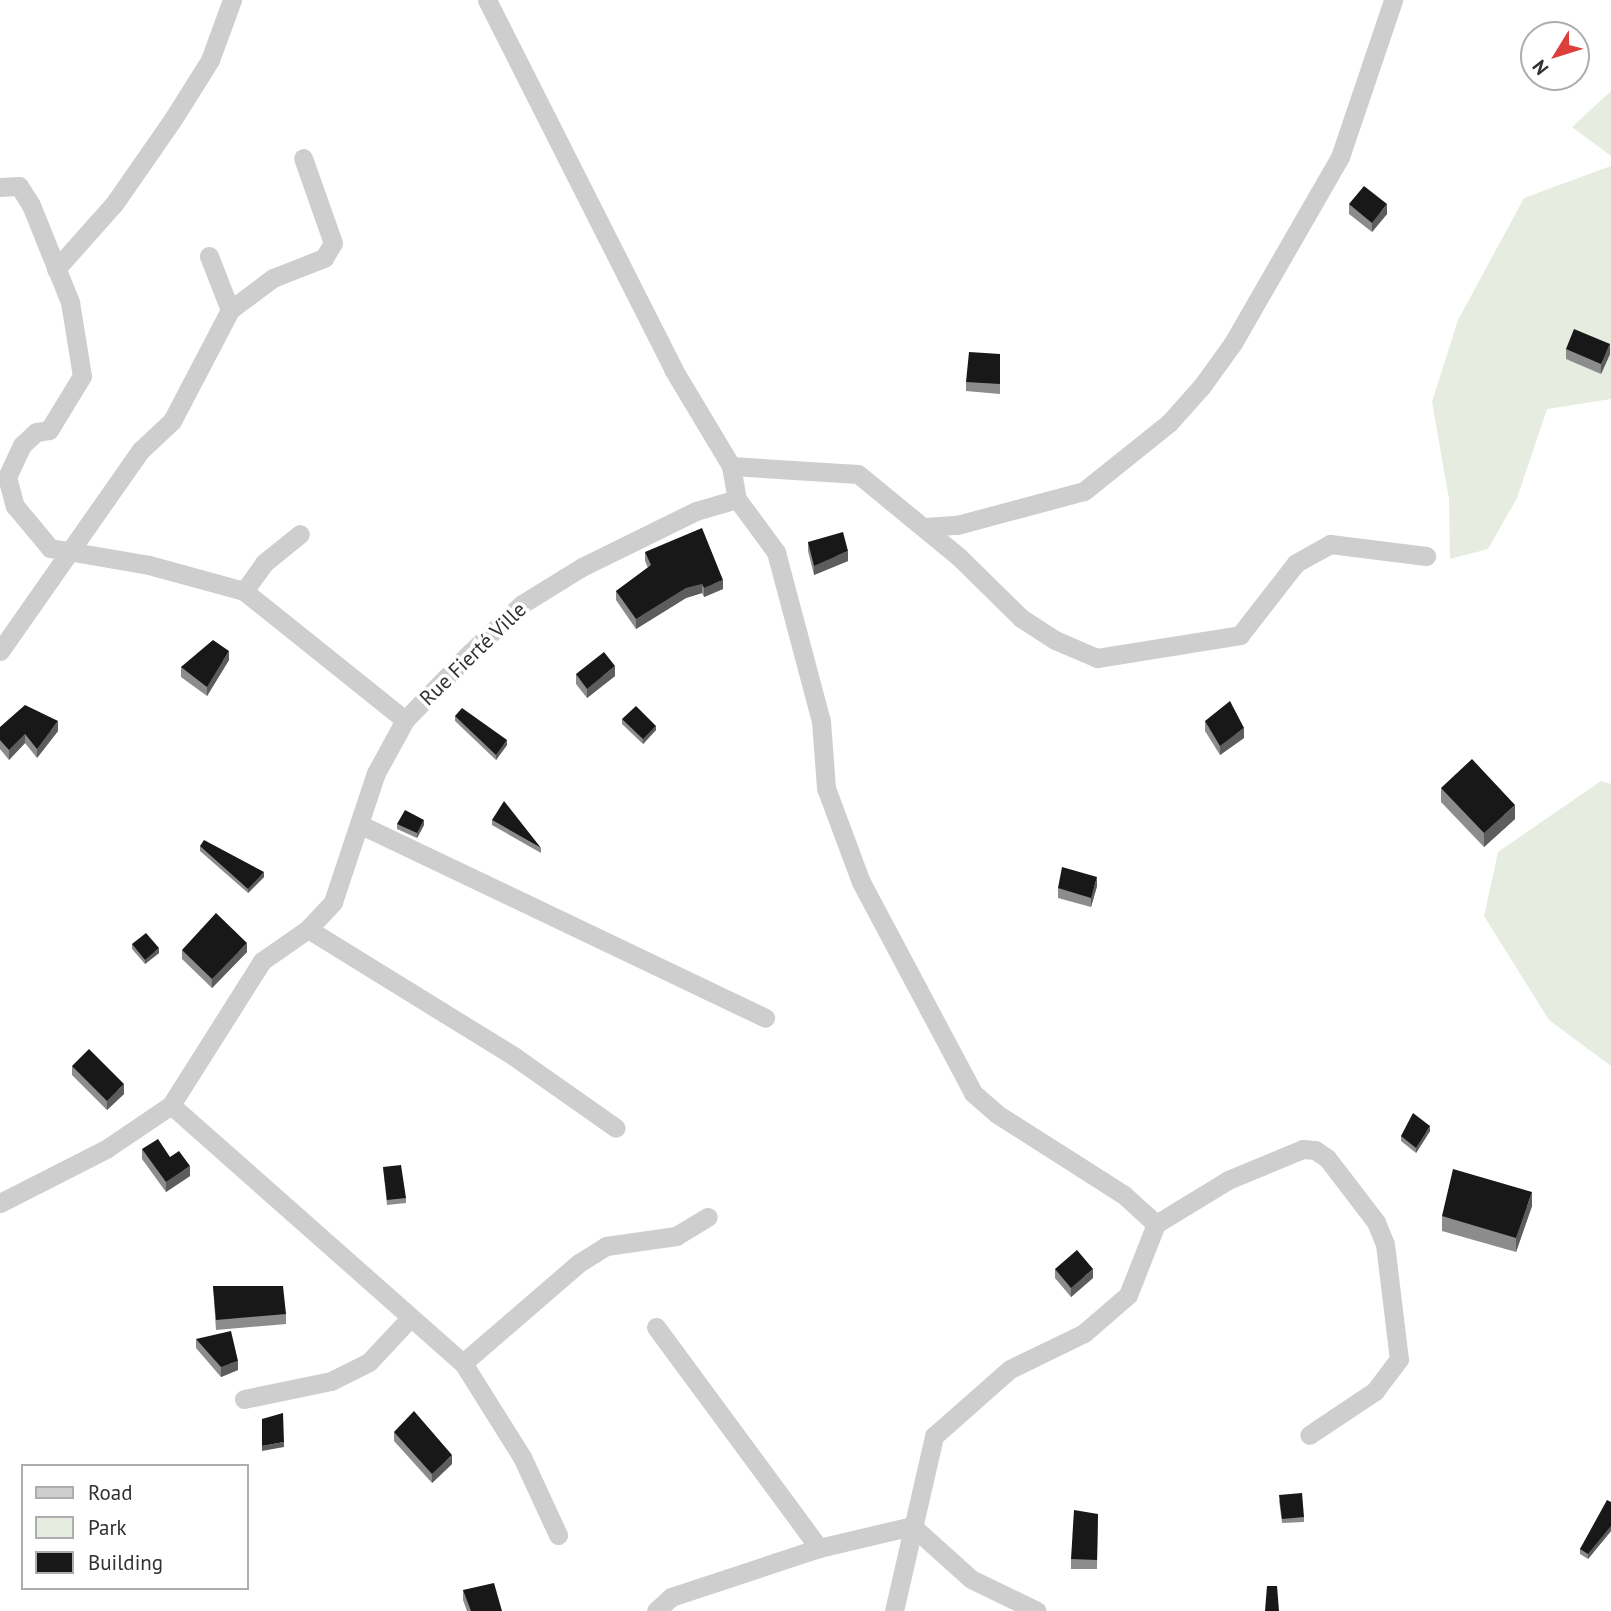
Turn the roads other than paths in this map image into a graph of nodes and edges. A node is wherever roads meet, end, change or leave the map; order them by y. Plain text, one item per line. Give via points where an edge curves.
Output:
1 (232, 0) edge
2 (487, 0) edge
3 (1393, 0) edge
4 (303, 159) dead end
5 (0, 187) edge
6 (209, 256) dead end
7 (56, 269) junction
8 (230, 310) junction
9 (731, 466) junction
10 (737, 499) junction
11 (925, 527) junction
12 (300, 534) dead end
13 (67, 552) junction
14 (1426, 556) dead end
15 (244, 592) junction
16 (0, 650) edge
17 (405, 720) junction
18 (359, 824) junction
19 (308, 929) junction
20 (765, 1018) dead end
21 (171, 1105) junction
22 (616, 1128) dead end
23 (0, 1203) edge
24 (708, 1217) dead end
25 (1156, 1224) junction
26 (410, 1318) junction
27 (656, 1327) dead end
28 (463, 1363) junction
29 (244, 1399) dead end
30 (1310, 1434) dead end
31 (912, 1526) junction
32 (558, 1535) dead end
33 (819, 1548) junction
34 (656, 1611) edge
35 (894, 1611) edge
36 (1037, 1611) edge

1 - 7 street via 210,60 173,119 114,204
2 - 9 street via 673,369
3 - 11 street via 1340,157 1233,344 1202,386 1169,423 1084,491 957,525
4 - 8 street via 333,243 324,258 274,278
5 - 7 street via 19,186
6 - 8 street
7 - 13 street via 75,320 82,376 49,430 36,432 22,445 7,477 21,514 50,548
8 - 13 street via 172,421 141,450
9 - 10 street
9 - 11 street via 858,474
10 - 17 street, Rue Fierté Ville via 696,511 582,567 522,604
10 - 25 street via 776,552 821,721 826,789 861,882 973,1093 997,1114 1124,1195
11 - 14 street via 1021,618 1055,640 1097,658 1240,635 1296,563 1330,544
12 - 15 street via 264,563
13 - 15 street via 149,565
13 - 16 street
15 - 17 street
17 - 18 street, Rue Fierté Ville via 376,773
18 - 19 street, Rue Fierté Ville via 332,902
18 - 20 street
19 - 21 street, Rue Fierté Ville via 262,961
19 - 22 street via 515,1057
21 - 23 street, Rue Fierté Ville via 106,1149
21 - 26 street
24 - 28 street via 676,1236 606,1245
25 - 30 street via 1228,1180 1303,1149 1327,1158 1376,1222 1385,1244 1399,1359 1376,1391
25 - 31 street via 1128,1295 1084,1333 1010,1369 934,1436
26 - 28 street
26 - 29 street via 369,1362 331,1381
27 - 33 street
28 - 32 street via 522,1457
31 - 33 street
31 - 35 street
31 - 36 street via 971,1579
33 - 34 street via 671,1597

